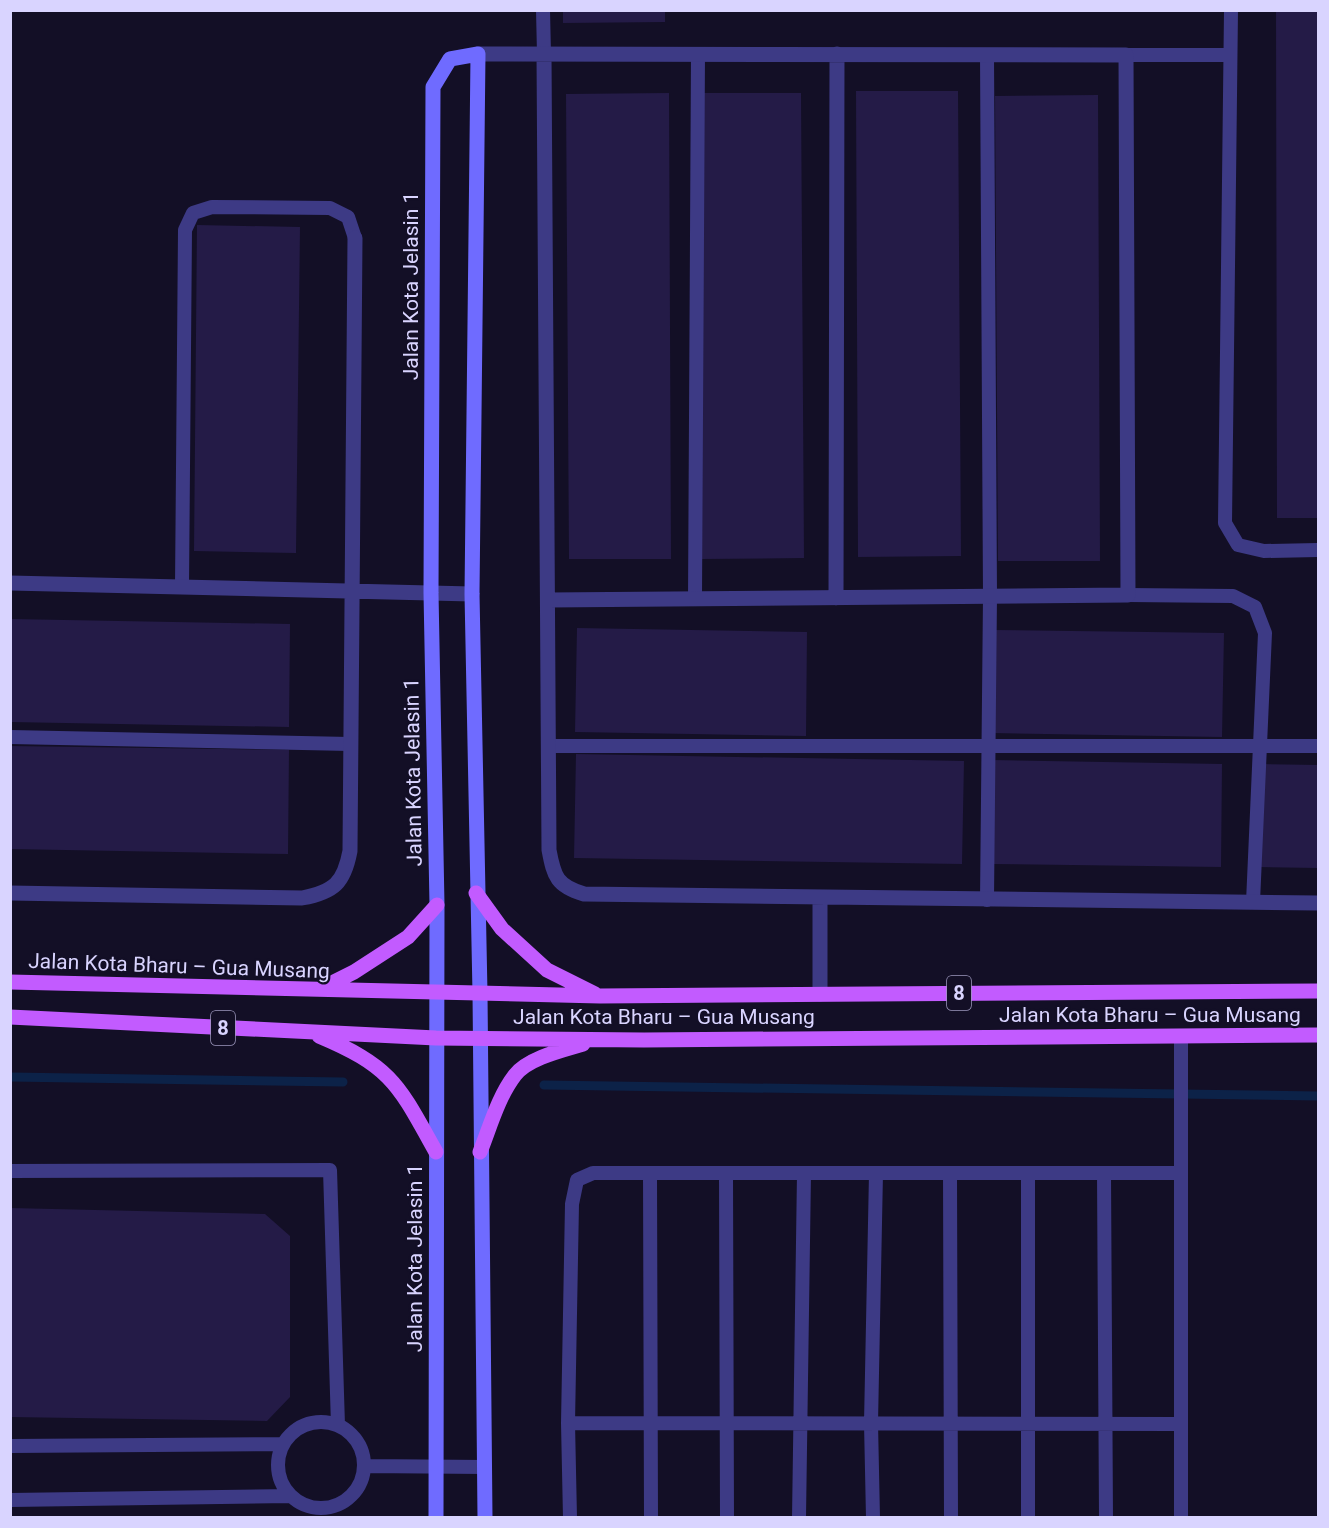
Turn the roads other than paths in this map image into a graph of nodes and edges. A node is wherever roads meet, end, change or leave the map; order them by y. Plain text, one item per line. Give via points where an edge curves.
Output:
1 (543, 10) edge
2 (1231, 10) edge
3 (478, 54) junction
4 (544, 54) junction
5 (698, 54) junction
6 (837, 54) junction
7 (987, 55) junction
8 (1126, 55) junction
9 (1230, 55) junction
10 (355, 238) joint
11 (1318, 550) edge
12 (10, 583) edge
13 (182, 587) junction
14 (350, 591) junction
15 (431, 593) junction
16 (472, 594) junction
17 (1128, 595) junction
18 (990, 596) junction
19 (836, 598) junction
20 (695, 599) junction
21 (548, 600) junction
22 (10, 737) edge
23 (350, 744) junction
24 (549, 746) junction
25 (1259, 746) junction
26 (1318, 746) edge
27 (990, 748) junction
28 (476, 892) junction
29 (10, 893) edge
30 (820, 897) junction
31 (987, 900) junction
32 (1253, 902) junction
33 (1318, 903) edge
34 (437, 905) junction
35 (10, 982) edge
36 (315, 991) junction
37 (435, 992) junction
38 (1318, 992) edge
39 (480, 993) junction
40 (820, 994) junction
41 (600, 996) junction
42 (10, 1017) edge
43 (311, 1033) junction
44 (1318, 1035) edge
45 (1181, 1036) junction
46 (436, 1038) junction
47 (480, 1038) junction
48 (600, 1040) junction
49 (436, 1152) junction
50 (480, 1152) junction
51 (10, 1171) edge
52 (650, 1173) junction
53 (726, 1173) junction
54 (804, 1173) junction
55 (876, 1173) junction
56 (950, 1173) junction
57 (1028, 1173) junction
58 (1104, 1173) junction
59 (1180, 1173) junction
60 (568, 1423) junction
61 (651, 1423) junction
62 (728, 1423) junction
63 (799, 1423) junction
64 (871, 1423) junction
65 (950, 1424) junction
66 (1028, 1424) junction
67 (1105, 1424) junction
68 (1180, 1424) junction
69 (339, 1425) junction
70 (283, 1444) junction
71 (10, 1446) edge
72 (364, 1466) junction
73 (435, 1467) junction
74 (485, 1467) junction
75 (291, 1496) junction
76 (10, 1500) edge
77 (436, 1518) edge
78 (484, 1518) edge
79 (570, 1518) edge
80 (651, 1518) edge
81 (727, 1518) edge
82 (799, 1518) edge
83 (873, 1518) edge
84 (951, 1518) edge
85 (1028, 1518) edge
86 (1106, 1518) edge
87 (1181, 1518) edge

1 - 4 lane
2 - 9 lane
3 - 4 street
3 - 15 street, Jalan Kota Jelasin 1 via 450,59 433,87
3 - 16 street
4 - 5 street
4 - 21 street
5 - 6 street
5 - 20 lane
6 - 7 street
6 - 19 street
7 - 8 street
7 - 18 lane
8 - 9 lane
8 - 17 street
9 - 11 lane via 1225,523 1238,545 1264,551
10 - 13 lane via 348,217 330,208 212,207 193,213 185,230
10 - 14 street
12 - 13 street
13 - 14 street
14 - 15 street
14 - 23 street
15 - 16 street
15 - 34 street, Jalan Kota Jelasin 1
16 - 28 street
17 - 18 street
17 - 25 lane via 1233,596 1255,607 1265,633
18 - 19 street
18 - 27 lane
19 - 20 street
20 - 21 street
21 - 24 street
22 - 23 lane
23 - 29 street via 350,851 346,872 321,895 302,898
24 - 27 lane
24 - 30 street via 549,850 553,872 566,889 584,894
25 - 26 lane
25 - 27 lane
25 - 32 lane
27 - 31 lane
28 - 39 street
28 - 41 main road via 502,929 547,970
30 - 31 street
30 - 40 street
31 - 32 street
32 - 33 street
34 - 36 main road via 408,937 354,972
34 - 37 street, Jalan Kota Jelasin 1
35 - 36 main road, Jalan Kota Bharu – Gua Musang / 8
36 - 37 main road, Jalan Kota Bharu – Gua Musang / 8
37 - 39 main road, Jalan Kota Bharu – Gua Musang / 8
37 - 46 street, Jalan Kota Jelasin 1
38 - 40 main road, Jalan Kota Bharu – Gua Musang / 8
39 - 41 main road, Jalan Kota Bharu – Gua Musang / 8
39 - 47 street
40 - 41 main road, Jalan Kota Bharu – Gua Musang / 8
42 - 43 main road, Jalan Kota Bharu – Gua Musang / 8
43 - 46 main road, Jalan Kota Bharu – Gua Musang / 8
43 - 49 main road via 355,1052 384,1071 402,1091
44 - 45 main road, Jalan Kota Bharu – Gua Musang / 8
45 - 48 main road, Jalan Kota Bharu – Gua Musang / 8
45 - 59 lane
46 - 47 main road, Jalan Kota Bharu – Gua Musang / 8
46 - 49 street, Jalan Kota Jelasin 1
47 - 48 main road, Jalan Kota Bharu – Gua Musang / 8
47 - 50 street
48 - 50 main road via 547,1054 516,1074 499,1103
49 - 73 street, Jalan Kota Jelasin 1
50 - 74 street
51 - 69 lane via 330,1170
52 - 53 lane
52 - 60 lane via 593,1173 577,1180 572,1204
52 - 61 lane
53 - 54 lane
53 - 62 lane
54 - 55 lane
54 - 63 lane
55 - 56 lane
55 - 64 lane
56 - 57 lane
56 - 65 lane
57 - 58 lane
57 - 66 lane
58 - 59 lane
58 - 67 lane
59 - 68 lane
60 - 61 lane
60 - 79 lane
61 - 62 lane
61 - 80 lane
62 - 63 lane
62 - 81 lane
63 - 64 lane
63 - 82 lane
64 - 65 lane
64 - 83 lane
65 - 66 lane
65 - 84 lane
66 - 67 lane
66 - 85 lane
67 - 68 lane
67 - 86 lane
68 - 87 lane
69 - 70 lane via 326,1421 301,1426
69 - 72 lane via 358,1441
70 - 71 lane
70 - 75 lane via 278,1471
72 - 73 lane
72 - 75 lane via 362,1481 344,1502 331,1508 303,1505
73 - 74 lane
73 - 77 street, Jalan Kota Jelasin 1
74 - 78 street
75 - 76 lane

